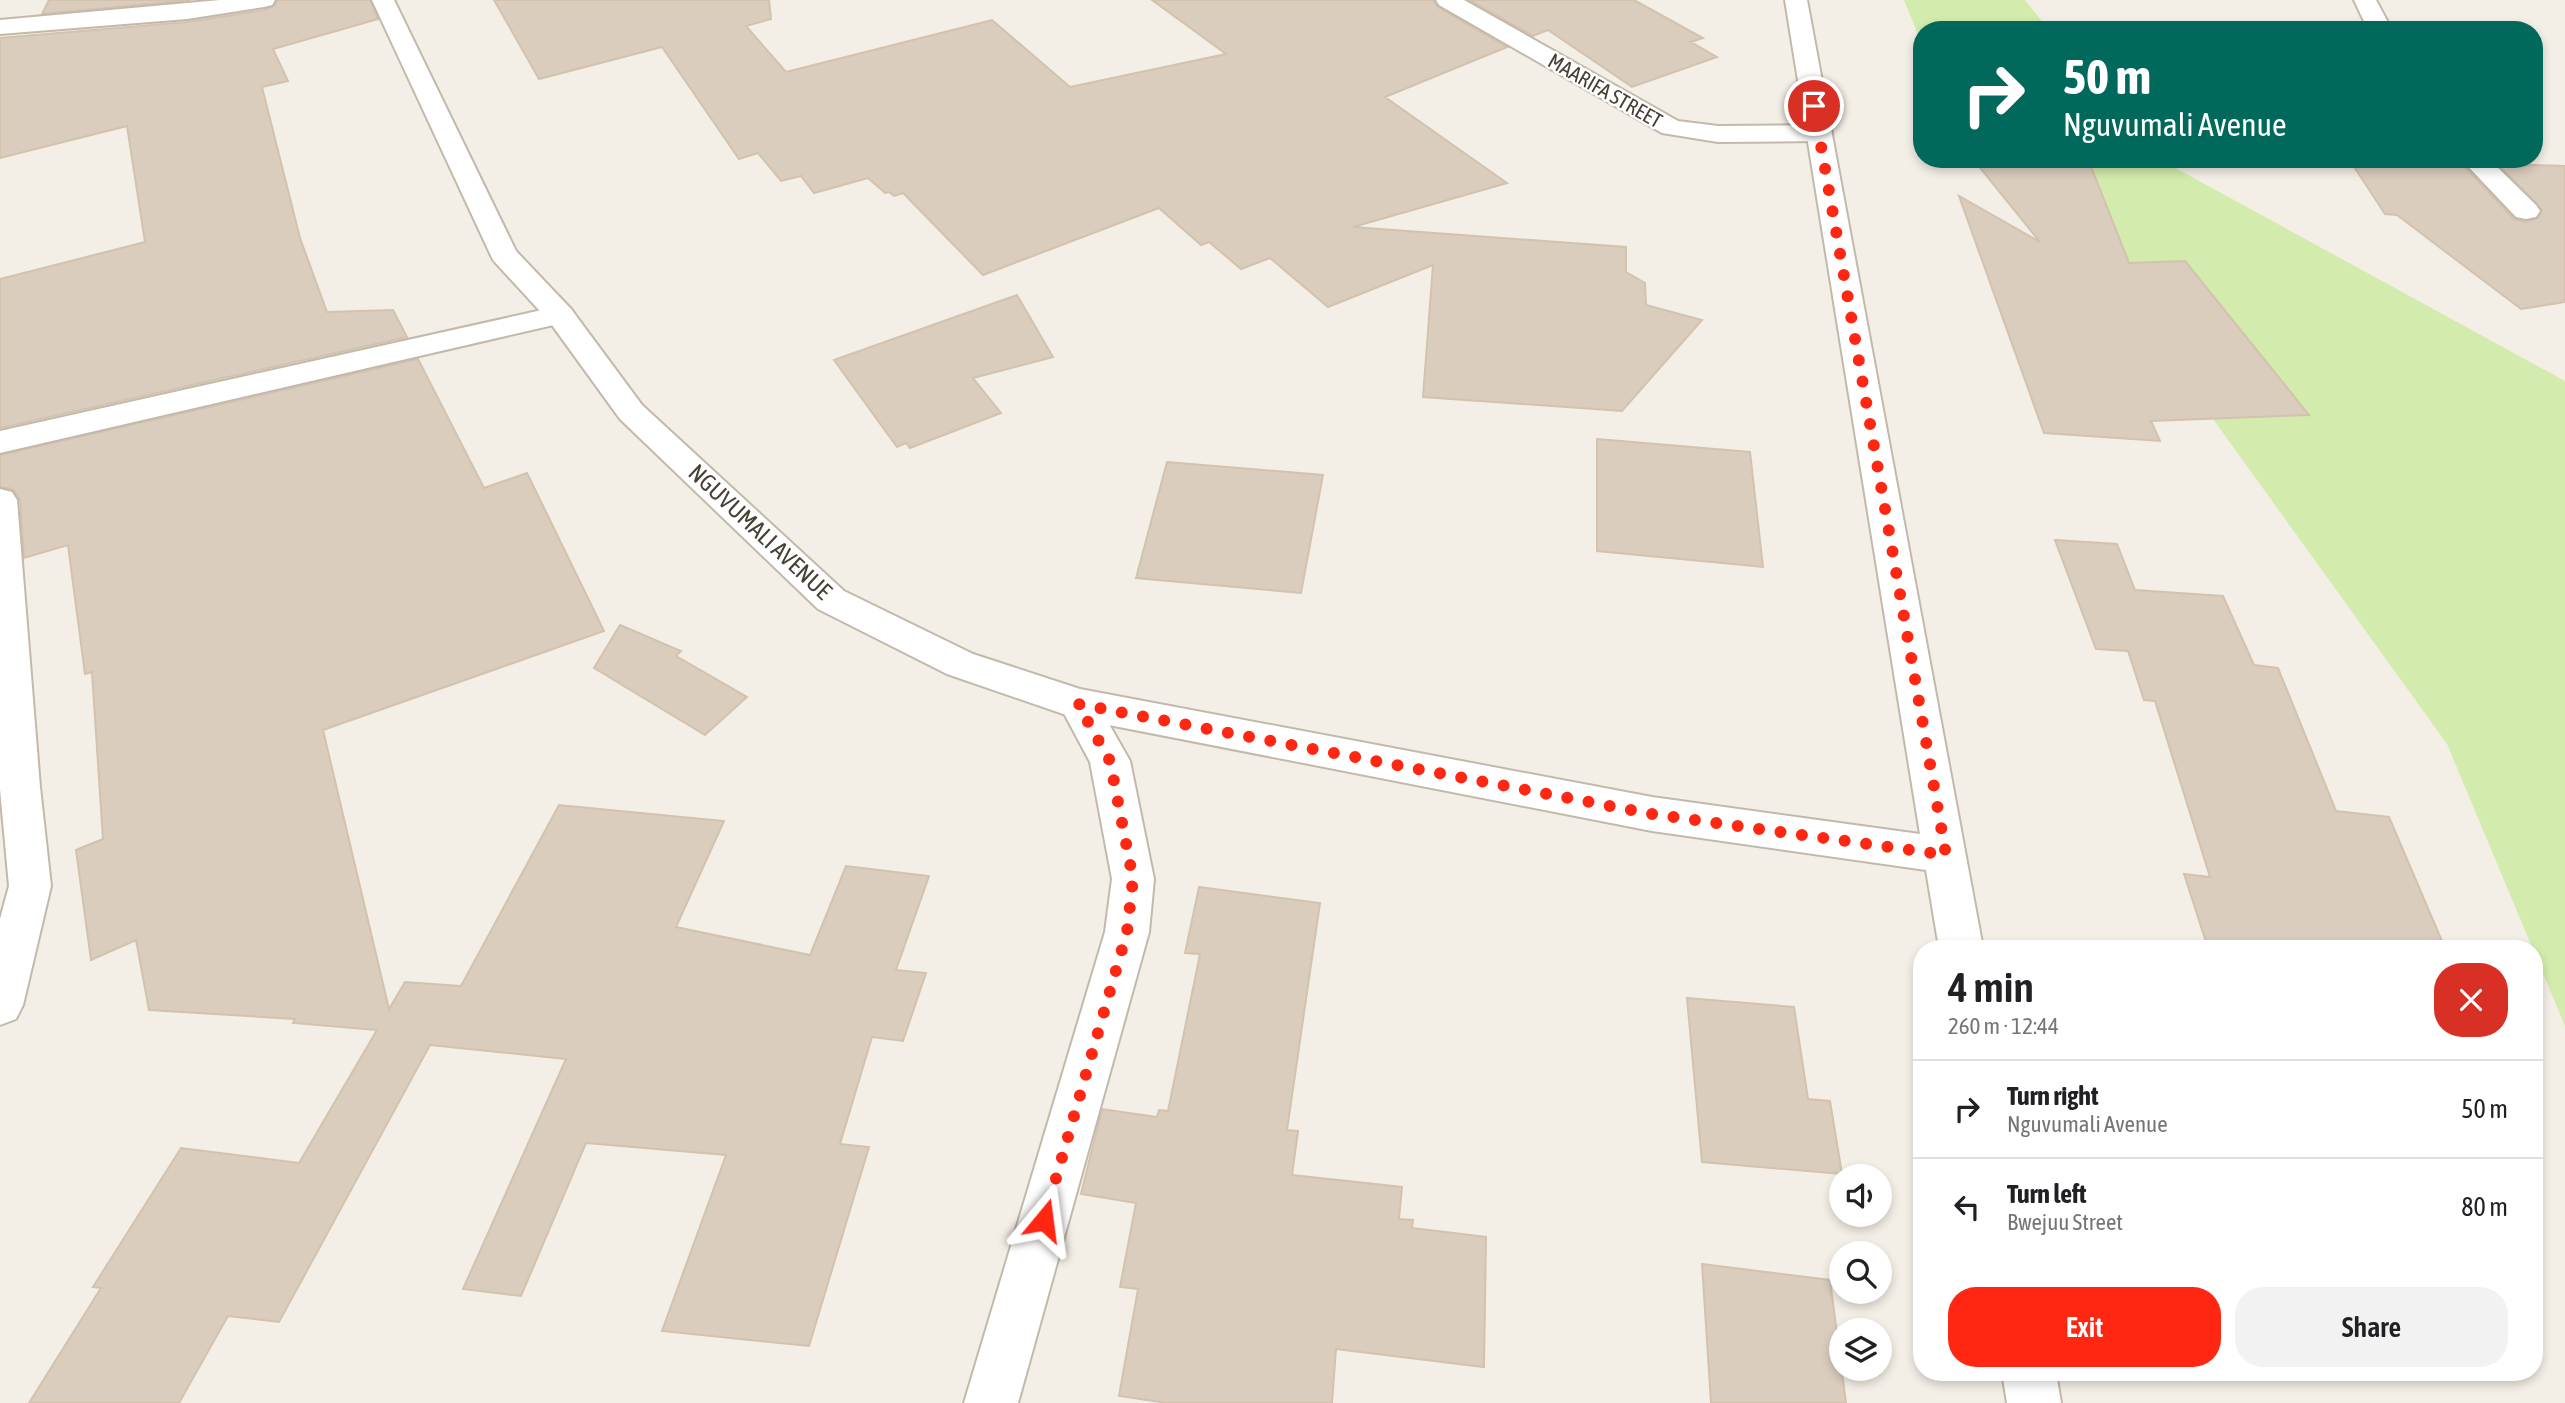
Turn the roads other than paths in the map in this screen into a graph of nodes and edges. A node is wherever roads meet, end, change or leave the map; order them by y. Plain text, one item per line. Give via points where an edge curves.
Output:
1 (264, 0) edge
2 (383, 0) edge
3 (1447, 0) edge
4 (1796, 0) edge
5 (2365, 0) edge
6 (2376, 21) edge
7 (0, 27) edge
8 (1819, 133) junction
9 (2483, 168) edge
10 (2526, 211) dead end
11 (560, 315) junction
12 (0, 442) edge
13 (0, 500) edge
14 (1078, 704) junction
15 (10, 790) edge
16 (1946, 855) junction
17 (1960, 940) edge
18 (0, 1005) edge
19 (2030, 1381) edge
20 (991, 1403) edge
21 (2034, 1403) edge

1 - 7 street via 187,12
2 - 11 street, NGUVUMALI AVENUE via 503,254
3 - 8 street, MAARIFA STREET via 1671,128 1718,134
4 - 8 street
5 - 6 street
8 - 16 street
9 - 10 street
11 - 12 street
11 - 14 street, NGUVUMALI AVENUE via 631,412 831,600 960,664
13 - 15 street
14 - 16 street, NGUVUMALI AVENUE via 1652,814
14 - 20 street via 1110,761 1133,879 1127,932
15 - 18 street via 30,886
16 - 17 street
19 - 21 street

